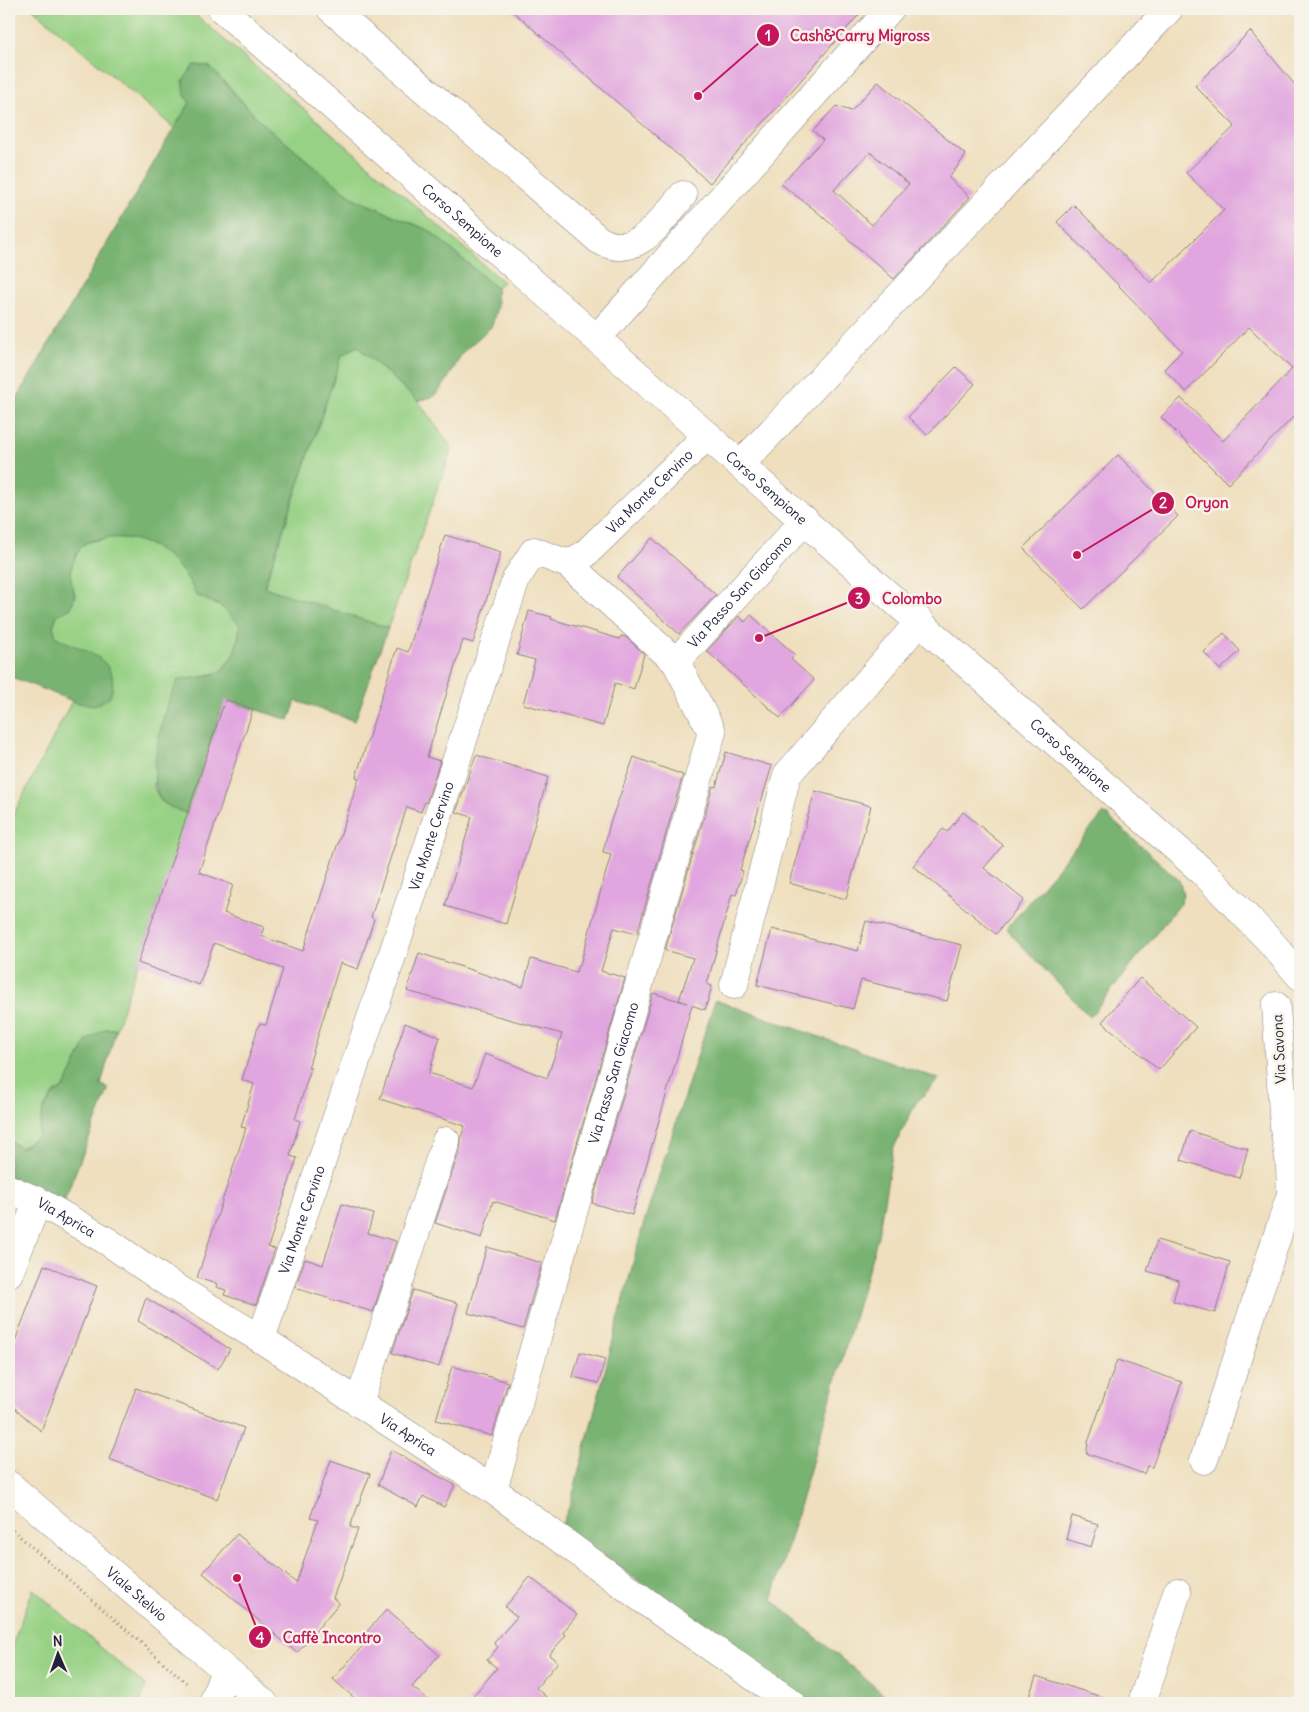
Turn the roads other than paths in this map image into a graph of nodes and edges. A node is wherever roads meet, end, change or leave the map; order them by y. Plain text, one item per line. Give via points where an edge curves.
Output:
1 (222, 9) edge
2 (331, 9) edge
3 (890, 9) edge
4 (1169, 9) edge
5 (683, 195) dead end
6 (597, 338) junction
7 (708, 435) junction
8 (742, 464) junction
9 (805, 520) junction
10 (568, 564) junction
11 (920, 622) junction
12 (676, 662) junction
13 (1300, 976) edge
14 (734, 985) dead end
15 (1276, 1006) dead end
16 (446, 1141) dead end
17 (9, 1189) edge
18 (1296, 1198) edge
19 (38, 1201) junction
20 (9, 1273) edge
21 (261, 1339) junction
22 (359, 1404) junction
23 (1204, 1460) dead end
24 (9, 1484) edge
25 (494, 1490) junction
26 (1176, 1592) dead end
27 (225, 1670) junction
28 (204, 1697) edge
29 (264, 1703) edge
30 (792, 1703) edge
31 (1142, 1703) edge

1 - 6 street, Corso Sempione
2 - 5 street via 607,245 626,247 641,240
3 - 6 street
4 - 8 street
6 - 7 street, Corso Sempione
7 - 8 street, Corso Sempione
7 - 10 street, Via Monte Cervino via 584,555
8 - 9 street, Corso Sempione
9 - 11 street, Corso Sempione
9 - 12 street, Via Passo San Giacomo
10 - 12 street, Via Passo San Giacomo
10 - 21 street, Via Monte Cervino via 534,551 516,579
11 - 13 street, Corso Sempione via 1202,871
11 - 14 street via 787,774
12 - 25 street, Via Passo San Giacomo via 712,732
15 - 18 street, Via Savona via 1284,1128
16 - 22 street
17 - 19 street, Via Aprica
18 - 23 street, Via Savona via 1276,1239
19 - 20 street
19 - 21 street, Via Aprica
21 - 22 street, Via Aprica
22 - 25 street, Via Aprica
24 - 27 street, Viale Stelvio
25 - 30 street, Via Aprica via 667,1617
26 - 31 street
27 - 28 street
27 - 29 street, Viale Stelvio

